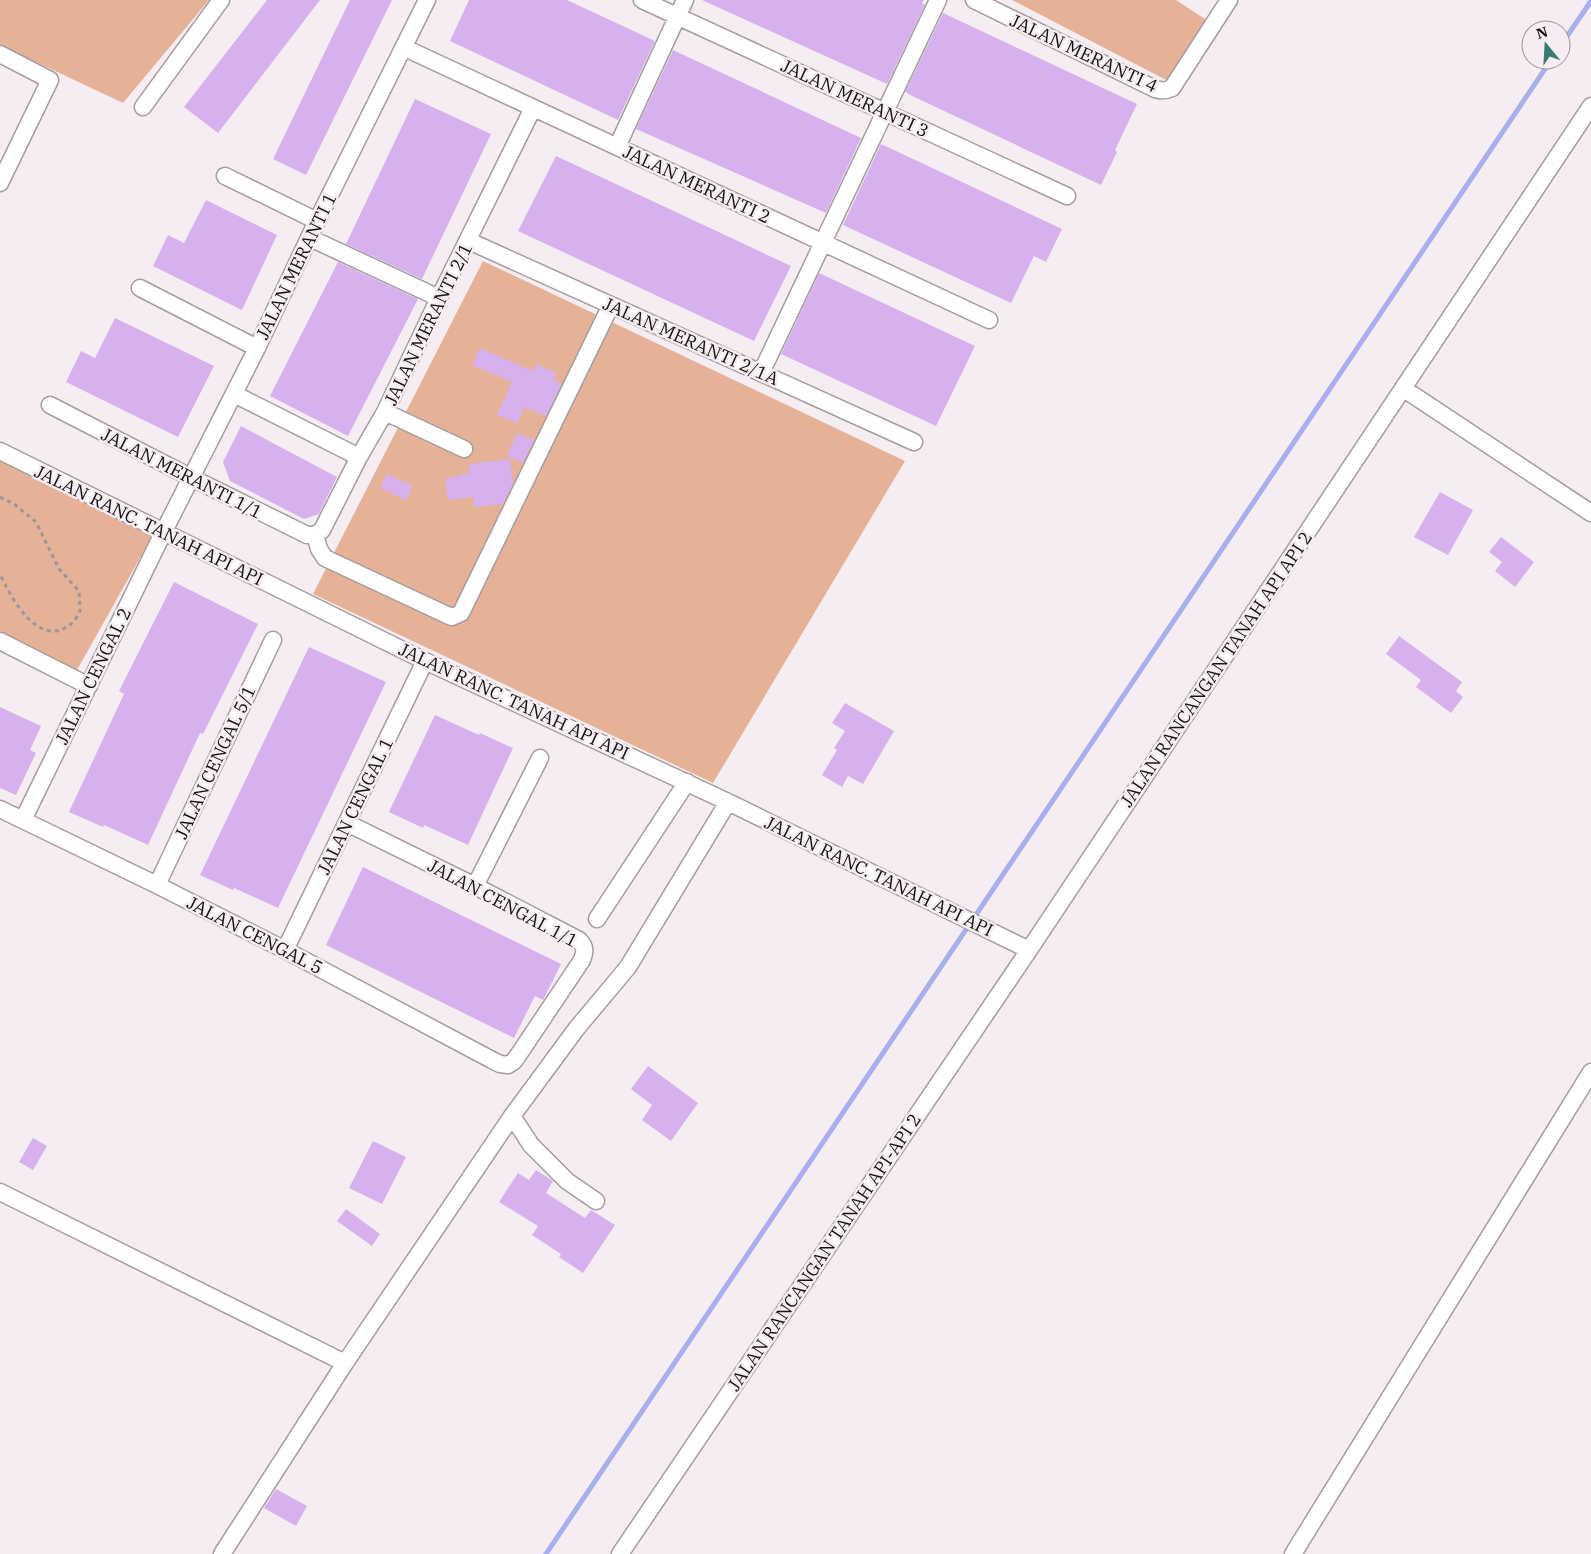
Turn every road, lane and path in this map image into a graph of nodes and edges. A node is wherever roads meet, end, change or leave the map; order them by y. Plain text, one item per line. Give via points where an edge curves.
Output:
1 (221, 0) edge
2 (428, 0) edge
3 (642, 0) edge
4 (685, 0) edge
5 (938, 0) edge
6 (974, 0) edge
7 (1229, 0) edge
8 (677, 16) junction
9 (404, 48) junction
10 (0, 54) edge
11 (1591, 106) edge
12 (143, 107) dead end
13 (533, 108) junction
14 (885, 112) junction
15 (617, 147) junction
16 (225, 176) dead end
17 (0, 183) edge
18 (1067, 196) dead end
19 (317, 221) junction
20 (310, 238) junction
21 (468, 241) junction
22 (822, 243) junction
23 (140, 288) dead end
24 (439, 298) junction
25 (612, 305) junction
26 (989, 320) dead end
27 (257, 348) junction
28 (761, 373) junction
29 (1404, 388) junction
30 (234, 394) junction
31 (50, 405) dead end
32 (385, 412) junction
33 (914, 442) dead end
34 (464, 449) dead end
35 (0, 451) edge
36 (359, 457) junction
37 (192, 478) junction
38 (0, 497) edge
39 (1591, 513) edge
40 (164, 531) junction
41 (315, 535) junction
42 (0, 574) edge
43 (0, 640) edge
44 (273, 640) dead end
45 (425, 661) junction
46 (88, 686) junction
47 (540, 758) dead end
48 (687, 782) junction
49 (728, 802) junction
50 (0, 809) edge
51 (23, 820) junction
52 (347, 823) junction
53 (157, 885) junction
54 (475, 886) junction
55 (597, 919) dead end
56 (285, 950) junction
57 (1028, 950) junction
58 (508, 1065) joint
59 (1591, 1072) edge
60 (512, 1116) junction
61 (0, 1192) edge
62 (596, 1201) dead end
63 (345, 1363) junction
64 (222, 1554) edge
65 (620, 1554) edge
66 (1293, 1554) edge

1 - 12 street
2 - 9 street, JALAN MERANTI 1
3 - 8 street, JALAN MERANTI 3
4 - 8 street
5 - 14 street
6 - 7 street, JALAN MERANTI 4 via 1155,89 1167,90 1172,88
8 - 14 street, JALAN MERANTI 3
8 - 15 street
9 - 13 street, JALAN MERANTI 2
9 - 19 street, JALAN MERANTI 1
10 - 17 street via 50,80
11 - 29 street
13 - 15 street, JALAN MERANTI 2
13 - 21 street, JALAN MERANTI 2/1
14 - 18 street, JALAN MERANTI 3
14 - 22 street
15 - 22 street, JALAN MERANTI 2
16 - 19 street
19 - 20 street, JALAN MERANTI 1
20 - 24 street
20 - 27 street, JALAN MERANTI 1
21 - 24 street, JALAN MERANTI 2/1
21 - 25 street, JALAN MERANTI 2/1A
22 - 26 street, JALAN MERANTI 2
22 - 28 street
23 - 27 street
24 - 32 street, JALAN MERANTI 2/1
25 - 28 street, JALAN MERANTI 2/1A
25 - 41 street via 461,613 452,617 447,615 325,558
27 - 30 street, JALAN MERANTI 1
28 - 33 street, JALAN MERANTI 2/1A
29 - 39 street
29 - 57 street, JALAN RANCANGAN TANAH API API 2
30 - 36 street
30 - 37 street, JALAN MERANTI 1
31 - 37 street, JALAN MERANTI 1/1
32 - 34 street
32 - 36 street, JALAN MERANTI 2/1
35 - 40 street, JALAN RANC. TANAH API API
36 - 41 street, JALAN MERANTI 2/1 via 322,530
37 - 40 street, JALAN MERANTI 1
37 - 41 street, JALAN MERANTI 1/1 via 307,535
38 - 42 path via 36,522 58,569 79,591 80,611 72,623 58,631 44,630 29,621
40 - 45 street, JALAN RANC. TANAH API API
40 - 46 street, JALAN CENGAL 2
43 - 46 street
44 - 53 street, JALAN CENGAL 5/1
45 - 48 street, JALAN RANC. TANAH API API
45 - 52 street, JALAN CENGAL 1
46 - 51 street, JALAN CENGAL 2
47 - 54 street
48 - 49 street, JALAN RANC. TANAH API API
48 - 55 street
49 - 57 street, JALAN RANC. TANAH API API
49 - 60 street via 628,967 577,1028
50 - 51 street, JALAN CENGAL 5
51 - 53 street, JALAN CENGAL 5
52 - 54 street, JALAN CENGAL 1/1
52 - 56 street, JALAN CENGAL 1
53 - 56 street, JALAN CENGAL 5
54 - 58 street, JALAN CENGAL 1/1 via 579,940 585,949 582,960 519,1054
56 - 58 street, JALAN CENGAL 5 via 492,1060
57 - 65 street, JALAN RANCANGAN TANAH API-API 2
59 - 66 street
60 - 62 street via 531,1145
60 - 63 street
61 - 63 street
63 - 64 street

